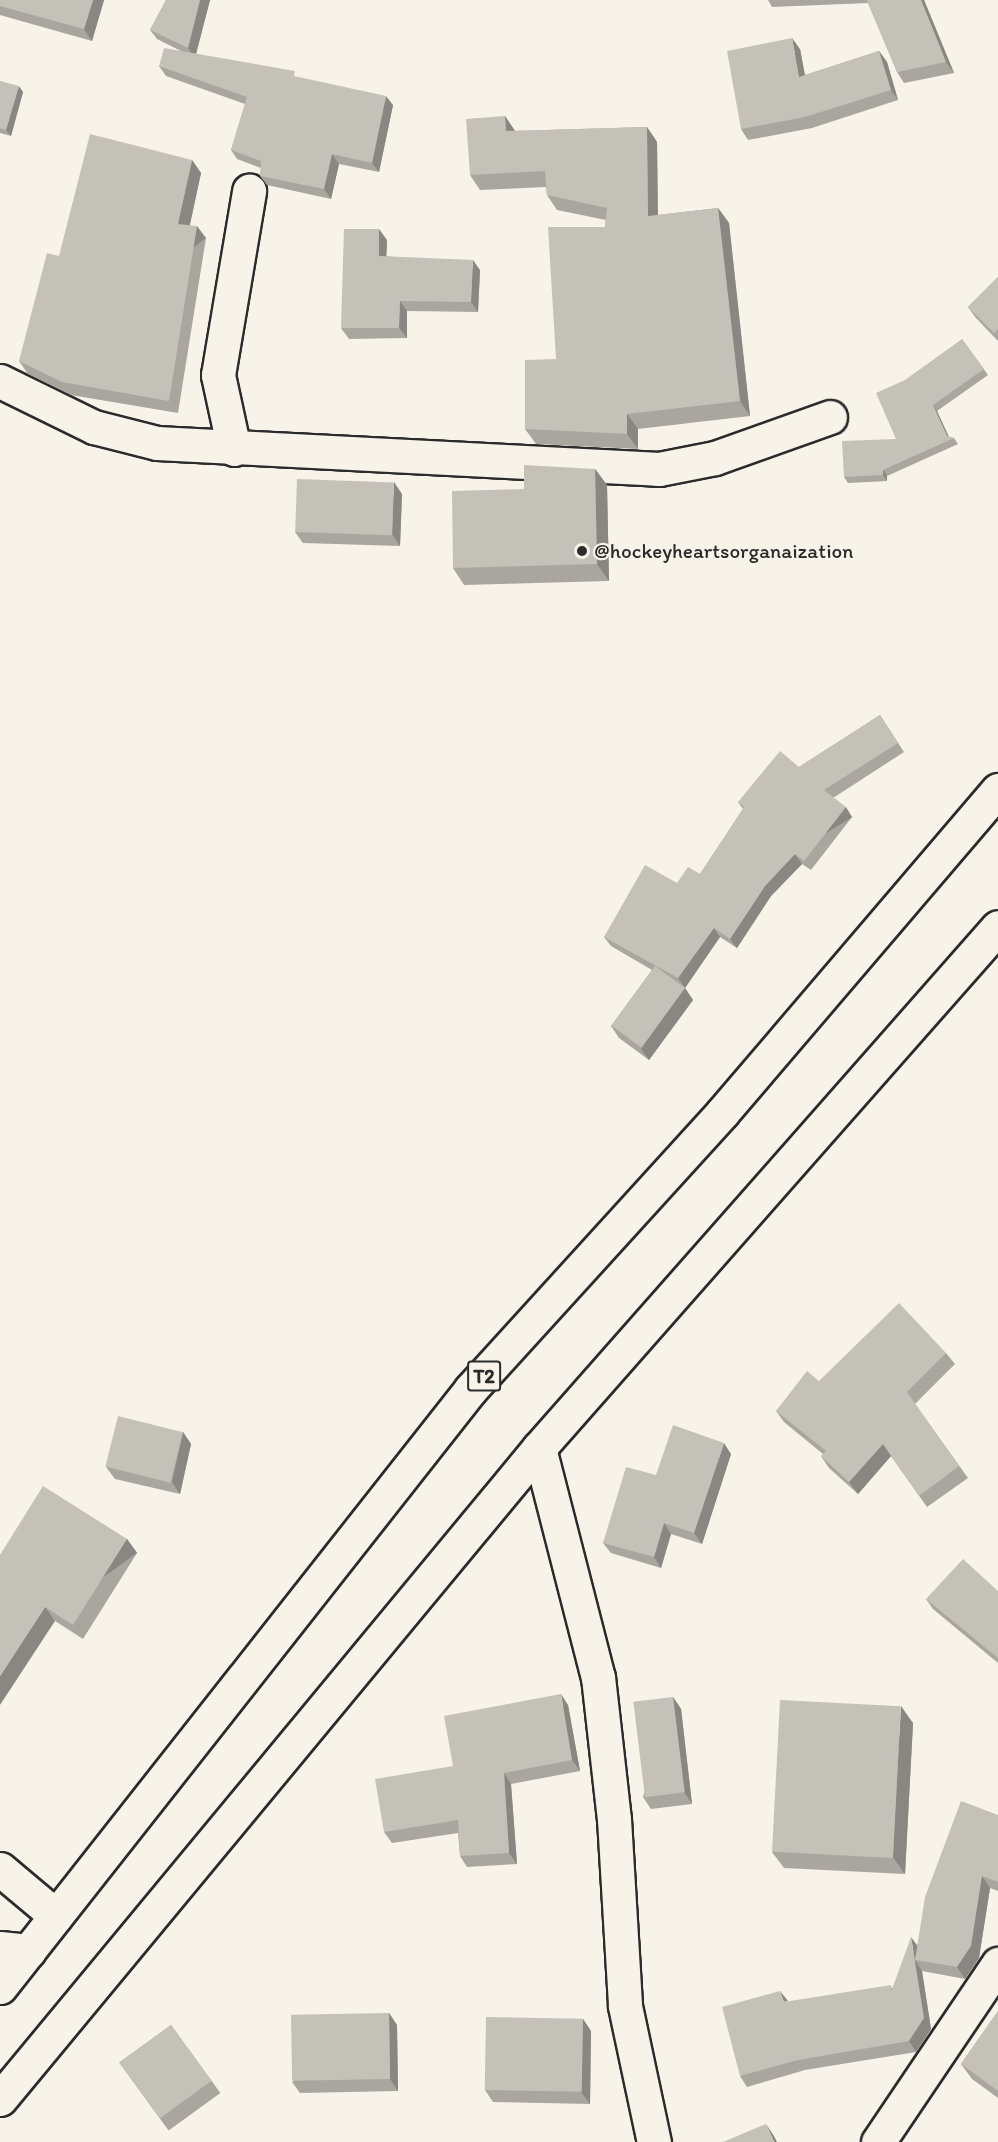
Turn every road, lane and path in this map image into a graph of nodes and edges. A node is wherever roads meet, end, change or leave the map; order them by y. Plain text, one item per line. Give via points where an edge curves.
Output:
1 (249, 191) dead end
2 (0, 381) edge
3 (830, 417) dead end
4 (234, 449) junction
5 (998, 790) edge
6 (998, 927) edge
7 (539, 1448) junction
8 (0, 1869) edge
9 (56, 1916) junction
10 (14, 1950) edge
11 (998, 1964) edge
12 (0, 1987) edge
13 (0, 2099) edge
14 (654, 2142) edge
15 (878, 2142) edge

1 - 4 main road via 218,375 223,420
2 - 4 main road via 128,438
3 - 4 main road via 716,458 659,469
5 - 9 main road, T2 via 722,1113 471,1389
6 - 7 main road
7 - 13 main road
7 - 14 main road via 598,1677 614,1819 624,2006
8 - 9 main road
9 - 10 main road, T2
10 - 12 main road, T2
11 - 15 main road

